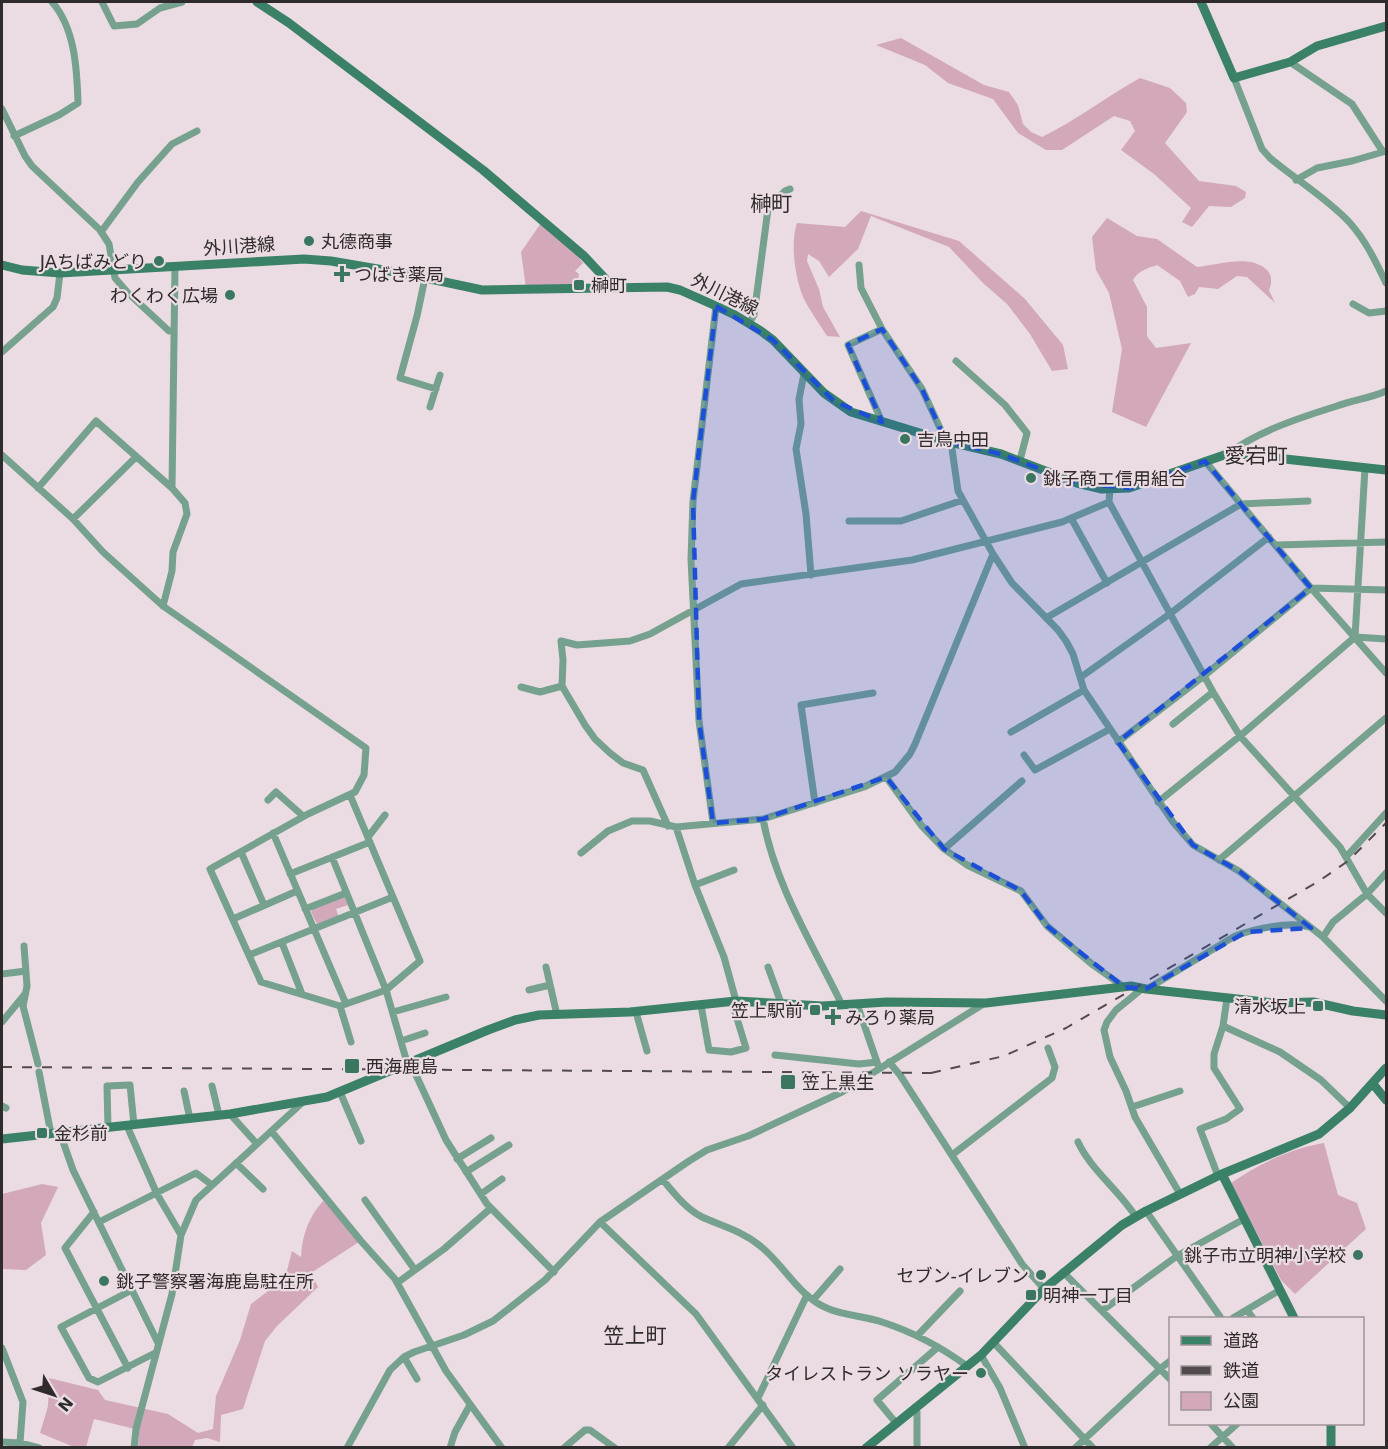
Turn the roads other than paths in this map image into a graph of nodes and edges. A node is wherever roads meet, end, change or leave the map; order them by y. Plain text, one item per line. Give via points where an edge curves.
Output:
1 (52, 2) edge
2 (102, 2) edge
3 (182, 2) edge
4 (257, 2) edge
5 (1201, 2) edge
6 (1386, 26) edge
7 (1290, 62) junction
8 (1234, 78) junction
9 (2, 109) edge
10 (196, 131) dead end
11 (14, 136) junction
12 (1385, 152) edge
13 (1296, 180) junction
14 (790, 189) dead end
15 (101, 232) junction
16 (2, 265) edge
17 (859, 265) dead end
18 (175, 267) junction
19 (114, 271) junction
20 (60, 273) junction
21 (425, 278) junction
22 (1386, 283) edge
23 (613, 287) junction
24 (1353, 304) dead end
25 (716, 306) junction
26 (1386, 311) edge
27 (749, 323) junction
28 (882, 329) junction
29 (173, 331) junction
30 (2, 352) edge
31 (956, 361) dead end
32 (804, 374) junction
33 (440, 375) dead end
34 (436, 389) junction
35 (1386, 391) edge
36 (430, 407) dead end
37 (882, 422) junction
38 (948, 441) junction
39 (1230, 453) junction
40 (2, 455) edge
41 (136, 457) junction
42 (1020, 460) junction
43 (1205, 461) junction
44 (1365, 468) junction
45 (1386, 470) edge
46 (38, 488) junction
47 (172, 488) junction
48 (1110, 489) junction
49 (963, 500) junction
50 (1308, 501) dead end
51 (1109, 502) junction
52 (1241, 504) junction
53 (1071, 518) junction
54 (74, 519) junction
55 (849, 521) dead end
56 (1269, 537) junction
57 (987, 542) junction
58 (1386, 542) edge
59 (1361, 543) junction
60 (1277, 545) junction
61 (993, 554) junction
62 (1142, 562) junction
63 (811, 575) junction
64 (1107, 583) junction
65 (1311, 588) junction
66 (1357, 588) junction
67 (1386, 590) edge
68 (163, 606) junction
69 (695, 609) junction
70 (1171, 613) junction
71 (1046, 618) junction
72 (1355, 637) junction
73 (1386, 639) edge
74 (1386, 673) edge
75 (1204, 676) junction
76 (1081, 677) junction
77 (562, 686) junction
78 (521, 687) dead end
79 (1084, 690) junction
80 (1213, 692) junction
81 (873, 693) dead end
82 (1386, 718) edge
83 (1173, 724) dead end
84 (1110, 729) junction
85 (1011, 732) dead end
86 (1240, 736) junction
87 (1118, 742) junction
88 (1024, 755) dead end
89 (886, 777) junction
90 (1022, 781) dead end
91 (350, 795) junction
92 (1293, 796) junction
93 (268, 800) dead end
94 (1158, 802) junction
95 (815, 803) junction
96 (1386, 813) edge
97 (385, 815) dead end
98 (303, 816) junction
99 (763, 819) junction
100 (713, 823) junction
101 (672, 826) junction
102 (273, 833) junction
103 (369, 839) junction
104 (944, 849) junction
105 (241, 852) junction
106 (581, 853) dead end
107 (332, 857) junction
108 (1346, 857) junction
109 (1219, 860) junction
110 (734, 870) dead end
111 (1386, 873) edge
112 (290, 874) junction
113 (695, 885) junction
114 (297, 891) junction
115 (346, 893) junction
116 (1367, 894) junction
117 (393, 897) junction
118 (264, 905) junction
119 (305, 909) junction
120 (354, 913) junction
121 (1386, 913) edge
122 (232, 919) junction
123 (1311, 928) junction
124 (314, 930) junction
125 (1323, 937) junction
126 (282, 943) junction
127 (24, 946) dead end
128 (249, 955) junction
129 (546, 967) dead end
130 (768, 967) dead end
131 (27, 971) junction
132 (2, 974) edge
133 (550, 985) junction
134 (1124, 987) junction
135 (1144, 989) junction
136 (386, 990) junction
137 (529, 990) dead end
138 (25, 993) junction
139 (302, 994) junction
140 (446, 997) dead end
141 (1227, 998) junction
142 (734, 1001) junction
143 (1386, 1001) edge
144 (781, 1003) junction
145 (986, 1003) junction
146 (858, 1004) junction
147 (343, 1005) junction
148 (701, 1005) junction
149 (842, 1005) junction
150 (393, 1012) junction
151 (636, 1012) junction
152 (557, 1015) junction
153 (1386, 1015) edge
154 (2, 1022) edge
155 (1223, 1026) junction
156 (425, 1034) dead end
157 (401, 1041) junction
158 (351, 1042) dead end
159 (1048, 1048) dead end
160 (647, 1051) dead end
161 (775, 1055) dead end
162 (410, 1062) junction
163 (889, 1062) junction
164 (878, 1065) junction
165 (1386, 1068) edge
166 (1373, 1084) junction
167 (212, 1086) dead end
168 (184, 1091) dead end
169 (1180, 1091) dead end
170 (340, 1092) junction
171 (1386, 1100) edge
172 (303, 1102) junction
173 (1132, 1107) junction
174 (1350, 1108) junction
175 (230, 1114) junction
176 (219, 1115) junction
177 (190, 1119) junction
178 (130, 1125) junction
179 (108, 1128) junction
180 (272, 1132) junction
181 (55, 1133) junction
182 (491, 1138) dead end
183 (2, 1139) edge
184 (361, 1141) dead end
185 (1078, 1142) dead end
186 (257, 1144) junction
187 (509, 1145) dead end
188 (952, 1155) junction
189 (457, 1159) junction
190 (236, 1163) junction
191 (466, 1172) junction
192 (1220, 1175) junction
193 (502, 1179) dead end
194 (663, 1180) junction
195 (212, 1185) junction
196 (263, 1189) dead end
197 (158, 1194) junction
198 (481, 1194) junction
199 (1180, 1194) junction
200 (364, 1200) dead end
201 (491, 1209) junction
202 (1146, 1211) junction
203 (94, 1212) junction
204 (1136, 1216) junction
205 (1244, 1219) junction
206 (99, 1222) junction
207 (600, 1222) junction
208 (181, 1236) junction
209 (1177, 1256) junction
210 (840, 1269) dead end
211 (415, 1270) junction
212 (554, 1272) junction
213 (1064, 1272) junction
214 (397, 1283) junction
215 (1044, 1289) junction
216 (132, 1290) junction
217 (1280, 1290) junction
218 (960, 1291) dead end
219 (810, 1297) junction
220 (97, 1308) junction
221 (1103, 1310) junction
222 (1247, 1310) junction
223 (1220, 1317) edge
224 (1235, 1317) edge
225 (1251, 1317) edge
226 (1294, 1317) edge
227 (917, 1336) junction
228 (158, 1343) junction
229 (994, 1343) junction
230 (432, 1347) junction
231 (938, 1347) junction
232 (2, 1348) edge
233 (155, 1353) junction
234 (981, 1355) junction
235 (404, 1357) junction
236 (1169, 1363) edge
237 (967, 1366) junction
238 (128, 1368) junction
239 (1161, 1368) junction
240 (1169, 1378) edge
241 (417, 1379) dead end
242 (758, 1398) junction
243 (470, 1405) junction
244 (763, 1405) junction
245 (915, 1407) junction
246 (896, 1423) junction
247 (1212, 1425) edge
248 (1236, 1425) edge
249 (1331, 1425) edge
250 (1222, 1436) junction
251 (1084, 1438) junction
252 (2, 1442) edge
253 (20, 1443) junction
254 (39, 1448) edge
255 (134, 1448) edge
256 (347, 1448) edge
257 (450, 1448) edge
258 (502, 1448) edge
259 (564, 1448) edge
260 (615, 1448) edge
261 (728, 1448) edge
262 (794, 1448) edge
263 (866, 1448) edge
264 (917, 1448) edge
265 (1025, 1448) edge
266 (1075, 1448) edge
267 (1093, 1448) edge
268 (1210, 1448) edge
269 (1233, 1448) edge
270 (1331, 1448) edge

1 - 11 street via 66,25 73,48 78,103
2 - 3 street via 114,26 137,24 160,8
4 - 23 street via 483,170 584,256
5 - 8 street
6 - 7 street via 1317,46
7 - 8 street
7 - 12 street via 1352,104
8 - 13 street via 1262,149
9 - 11 street
10 - 15 street via 172,144
11 - 15 street via 32,166
12 - 13 street via 1317,168
13 - 22 street via 1350,223 1368,246
14 - 27 street via 768,209 754,315
15 - 19 street via 109,244
16 - 20 street, 外川港線
17 - 28 street via 861,288
18 - 19 street, 外川港線
18 - 21 street, 外川港線 via 304,259
18 - 29 street
19 - 20 street, 外川港線
19 - 29 street via 128,293
20 - 30 street via 53,307
21 - 23 street, 外川港線 via 482,290
21 - 34 street via 400,378
23 - 25 street, 外川港線 via 667,287
24 - 26 street via 1369,313
25 - 27 street, 外川港線
25 - 69 street via 693,501 691,559
27 - 32 street, 外川港線 via 773,340
28 - 37 street via 848,345
28 - 38 street via 922,388
29 - 47 street
31 - 42 street via 1005,405 1027,433
32 - 37 street, 外川港線 via 841,406
32 - 63 street via 796,449
33 - 34 street
34 - 36 street
35 - 39 street via 1262,434
37 - 38 street, 外川港線
38 - 42 street, 外川港線
38 - 49 street
39 - 43 street, 外川港線
39 - 44 street, 外川港線
40 - 46 street
41 - 46 street via 96,422
41 - 47 street
41 - 54 street
42 - 48 street, 外川港線 via 1077,483
43 - 48 street, 外川港線 via 1139,485
43 - 52 street
44 - 45 street, 外川港線
44 - 59 street
46 - 54 street
47 - 68 street via 187,514 173,552
48 - 51 street
49 - 55 street via 901,521
49 - 57 street
50 - 52 street
51 - 53 street
51 - 62 street
52 - 56 street
52 - 62 street
53 - 57 street
53 - 64 street
54 - 68 street
56 - 60 street
56 - 70 street
57 - 61 street
57 - 63 street via 912,560
58 - 59 street
59 - 60 street
59 - 66 street
60 - 65 street
61 - 71 street via 1012,583
61 - 89 street via 915,744 903,764
62 - 64 street
62 - 70 street
63 - 69 street via 741,584
64 - 71 street
65 - 66 street
65 - 72 street
65 - 75 street
66 - 67 street
66 - 72 street
68 - 91 street via 366,748 361,784
69 - 77 street via 630,641 577,645 561,641
69 - 100 street via 699,720
70 - 75 street
70 - 76 street
71 - 76 street via 1066,640
72 - 73 street
72 - 74 street
72 - 86 street
75 - 80 street
75 - 87 street
76 - 79 street
77 - 78 street via 540,692
77 - 101 street via 595,739 623,763 643,770
79 - 84 street
79 - 85 street
80 - 83 street
80 - 86 street
81 - 95 street via 801,705
82 - 92 street
84 - 87 street
84 - 88 street via 1035,770
86 - 92 street
86 - 94 street
87 - 94 street
89 - 95 street
89 - 104 street
90 - 104 street
91 - 98 street
91 - 103 street
92 - 108 street
92 - 109 street
93 - 98 street via 276,792
94 - 109 street via 1193,845
95 - 99 street
96 - 108 street
97 - 103 street
98 - 102 street
99 - 100 street
99 - 149 street via 787,894
100 - 101 street
101 - 106 street via 632,821 608,831
101 - 113 street
102 - 105 street
102 - 112 street
103 - 107 street
103 - 117 street
104 - 134 street via 967,865 1021,891 1047,926
105 - 118 street
105 - 122 street via 210,869
107 - 112 street
107 - 115 street
108 - 116 street
109 - 123 street via 1239,870
110 - 113 street
111 - 116 street
112 - 114 street
113 - 142 street via 724,957
114 - 118 street
114 - 119 street
115 - 119 street
115 - 120 street
116 - 121 street
116 - 125 street via 1333,922
117 - 120 street
117 - 136 street via 420,961
118 - 122 street
119 - 124 street
120 - 124 street
120 - 136 street
122 - 128 street
123 - 125 street
123 - 135 street via 1302,925 1246,932
124 - 126 street
124 - 147 street
125 - 143 street
126 - 128 street
126 - 139 street
127 - 131 street
128 - 139 street via 261,982
129 - 133 street
130 - 144 street
131 - 132 street
131 - 138 street
133 - 137 street
133 - 152 street
134 - 135 street
134 - 145 street
135 - 141 street
135 - 173 street via 1116,1010 1104,1030 1110,1057
136 - 147 street
136 - 150 street
138 - 154 street
138 - 181 street via 23,1006
139 - 147 street
140 - 150 street
141 - 153 street via 1313,1002
141 - 155 street
142 - 144 street
142 - 148 street
142 - 148 street via 746,1048 731,1052 709,1050
144 - 149 street
145 - 146 street
145 - 163 street
146 - 149 street
146 - 164 street
147 - 158 street
148 - 151 street
150 - 157 street
151 - 152 street
151 - 160 street
152 - 162 street via 515,1020
155 - 174 street via 1280,1052 1321,1080
155 - 192 street via 1214,1068 1240,1109 1200,1129
156 - 157 street
157 - 162 street
159 - 188 street via 1055,1067 1052,1078
161 - 164 street
162 - 170 street
162 - 189 street
163 - 164 street
163 - 188 street
164 - 194 street via 850,1088 748,1136 706,1150
165 - 166 street
166 - 171 street
166 - 174 street
167 - 176 street
168 - 177 street
169 - 173 street
170 - 172 street
170 - 184 street
172 - 175 street
172 - 180 street
173 - 199 street
174 - 192 street via 1319,1134
175 - 176 street
175 - 186 street
176 - 177 street
177 - 178 street
178 - 179 street
178 - 179 street via 130,1085 107,1086
178 - 197 street
179 - 181 street
180 - 186 street
180 - 214 street
181 - 183 street
181 - 203 street
182 - 189 street
185 - 204 street
186 - 190 street
187 - 191 street
188 - 215 street via 1022,1264
189 - 191 street
190 - 195 street
190 - 196 street
191 - 198 street
192 - 199 street
192 - 205 street
193 - 198 street
194 - 207 street
194 - 219 street via 701,1216 760,1245
195 - 197 street via 196,1173
195 - 208 street via 196,1200
197 - 206 street
197 - 208 street
198 - 201 street
199 - 202 street
200 - 211 street
201 - 211 street
201 - 212 street
202 - 204 street
202 - 209 street
203 - 206 street
203 - 220 street via 65,1248
204 - 213 street
205 - 209 street
205 - 217 street
206 - 216 street
207 - 212 street
207 - 242 street via 696,1314
208 - 228 street via 172,1294
209 - 221 street
209 - 223 street
210 - 219 street
211 - 214 street
212 - 230 street via 493,1321
213 - 215 street
213 - 221 street
214 - 230 street
215 - 229 street
216 - 220 street
216 - 228 street
217 - 222 street
217 - 226 street
218 - 227 street
219 - 227 street via 829,1309
219 - 242 street
220 - 238 street
220 - 238 street via 62,1327 89,1378 98,1382
221 - 239 street
222 - 224 street
222 - 225 street
227 - 231 street
228 - 233 street
229 - 234 street
229 - 251 street
230 - 235 street
230 - 243 street
231 - 237 street
231 - 246 street via 877,1400
232 - 253 street via 23,1402
233 - 238 street
233 - 255 street
234 - 237 street
234 - 265 street via 1000,1388
235 - 241 street
235 - 256 street via 390,1370
236 - 239 street
237 - 245 street
239 - 240 street
239 - 251 street
242 - 244 street
243 - 257 street
243 - 258 street
244 - 261 street
244 - 262 street
245 - 246 street
245 - 264 street
246 - 263 street
247 - 250 street
248 - 250 street
249 - 270 street
250 - 268 street
250 - 269 street
251 - 266 street
251 - 267 street
252 - 253 street
253 - 254 street
259 - 260 street via 590,1430

